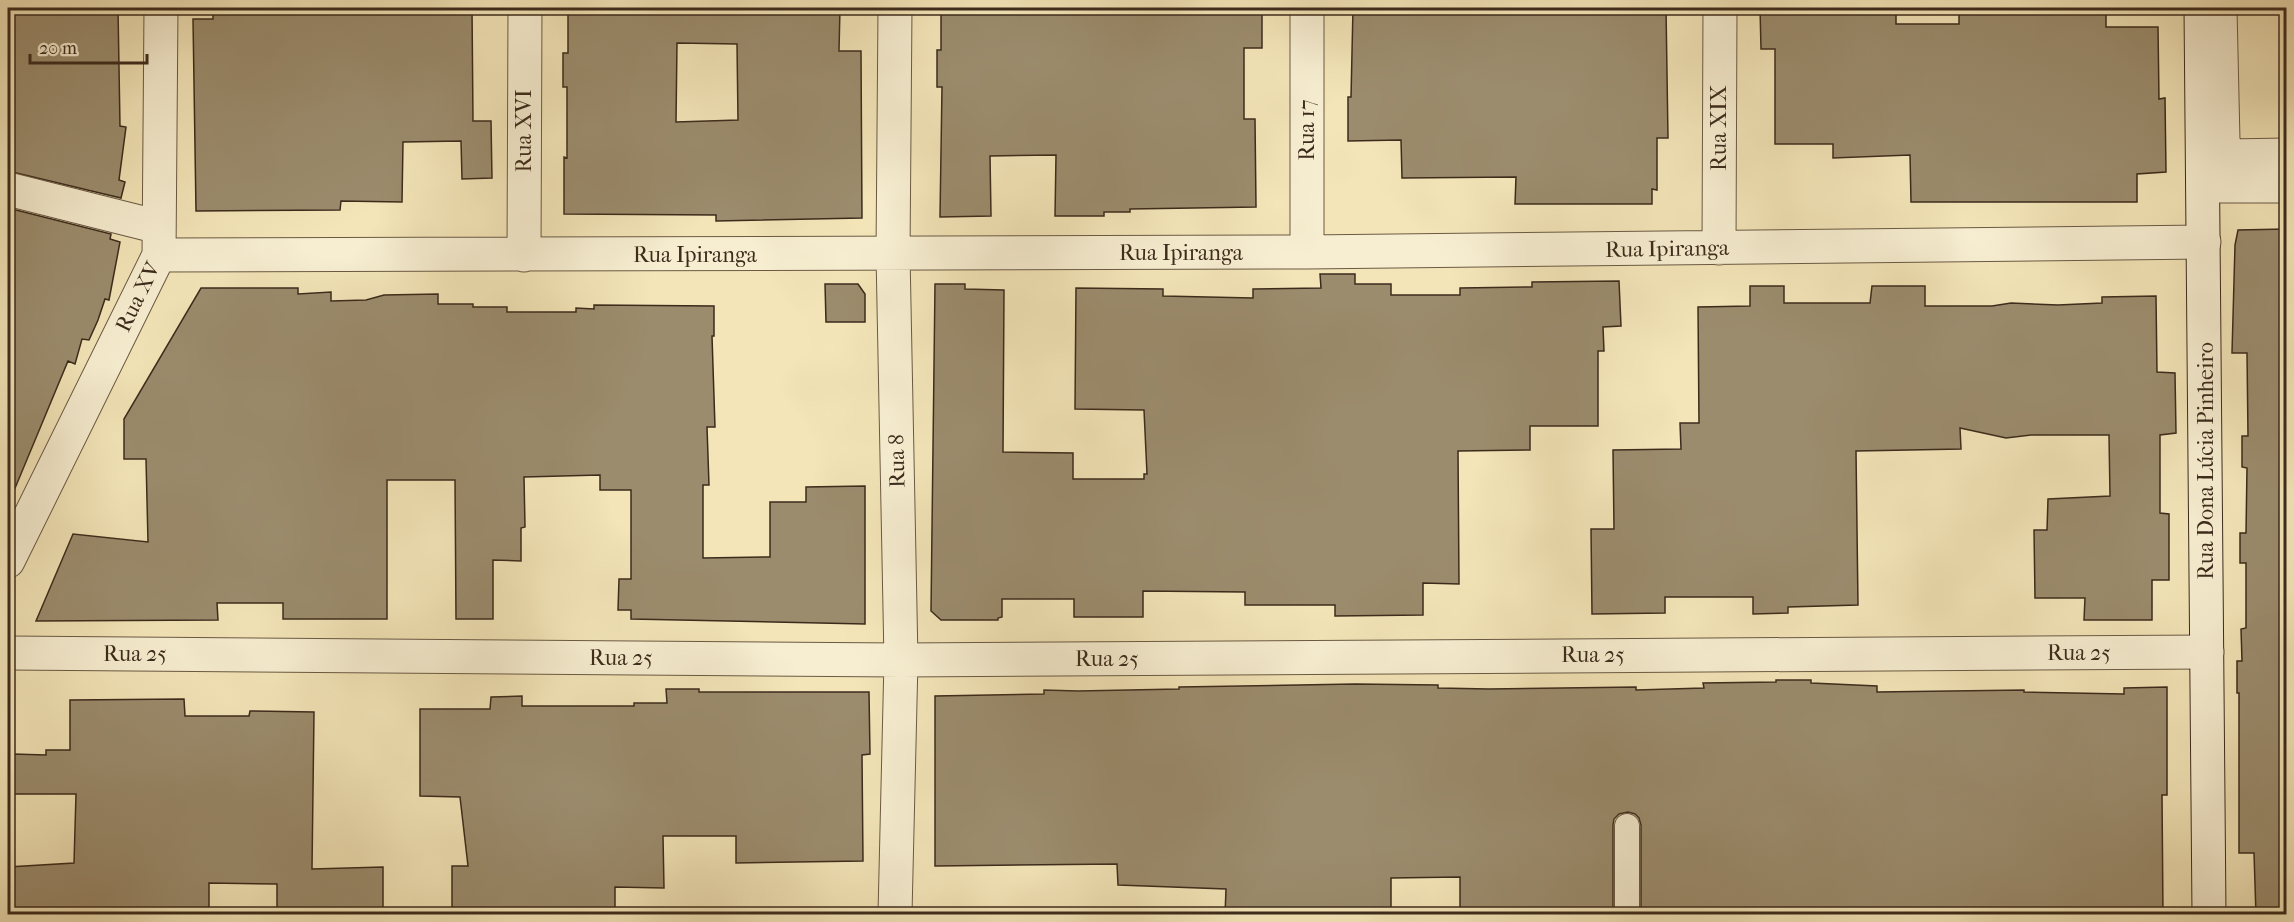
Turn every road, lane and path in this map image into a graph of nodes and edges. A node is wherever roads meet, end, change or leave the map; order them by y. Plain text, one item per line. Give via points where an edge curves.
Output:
1 (161, 8) edge
2 (525, 8) edge
3 (895, 8) edge
4 (1307, 8) edge
5 (1719, 8) edge
6 (2201, 8) edge
7 (2220, 8) edge
8 (2286, 155) edge
9 (2204, 186) junction
10 (2286, 186) edge
11 (8, 189) edge
12 (159, 241) junction
13 (2204, 242) junction
14 (1719, 248) junction
15 (1306, 252) junction
16 (893, 254) junction
17 (524, 255) junction
18 (8, 561) edge
19 (2207, 652) junction
20 (8, 653) edge
21 (901, 660) junction
22 (1627, 826) dead end
23 (895, 915) edge
24 (1627, 915) edge
25 (2209, 915) edge

1 - 12 street, Rua XV
2 - 17 street, Rua XVI
3 - 16 street, Rua 8
4 - 15 street, Rua 17
5 - 14 street, Rua XIX
6 - 9 street, Rua Dona Lúcia Pinheiro
7 - 8 street via 2223,141 2228,156
9 - 10 street
9 - 13 street, Rua Dona Lúcia Pinheiro
11 - 12 street, Rua Ipiranga
12 - 17 street, Rua Ipiranga
12 - 18 street, Rua XV
13 - 14 street, Rua Ipiranga
13 - 19 street, Rua Dona Lúcia Pinheiro
14 - 15 street, Rua Ipiranga
15 - 16 street, Rua Ipiranga
16 - 17 street, Rua Ipiranga
16 - 21 street, Rua 8
19 - 21 street, Rua 25
19 - 25 street, Rua Dona Lúcia Pinheiro
20 - 21 street, Rua 25
21 - 23 street, Rua 8
22 - 24 lane

